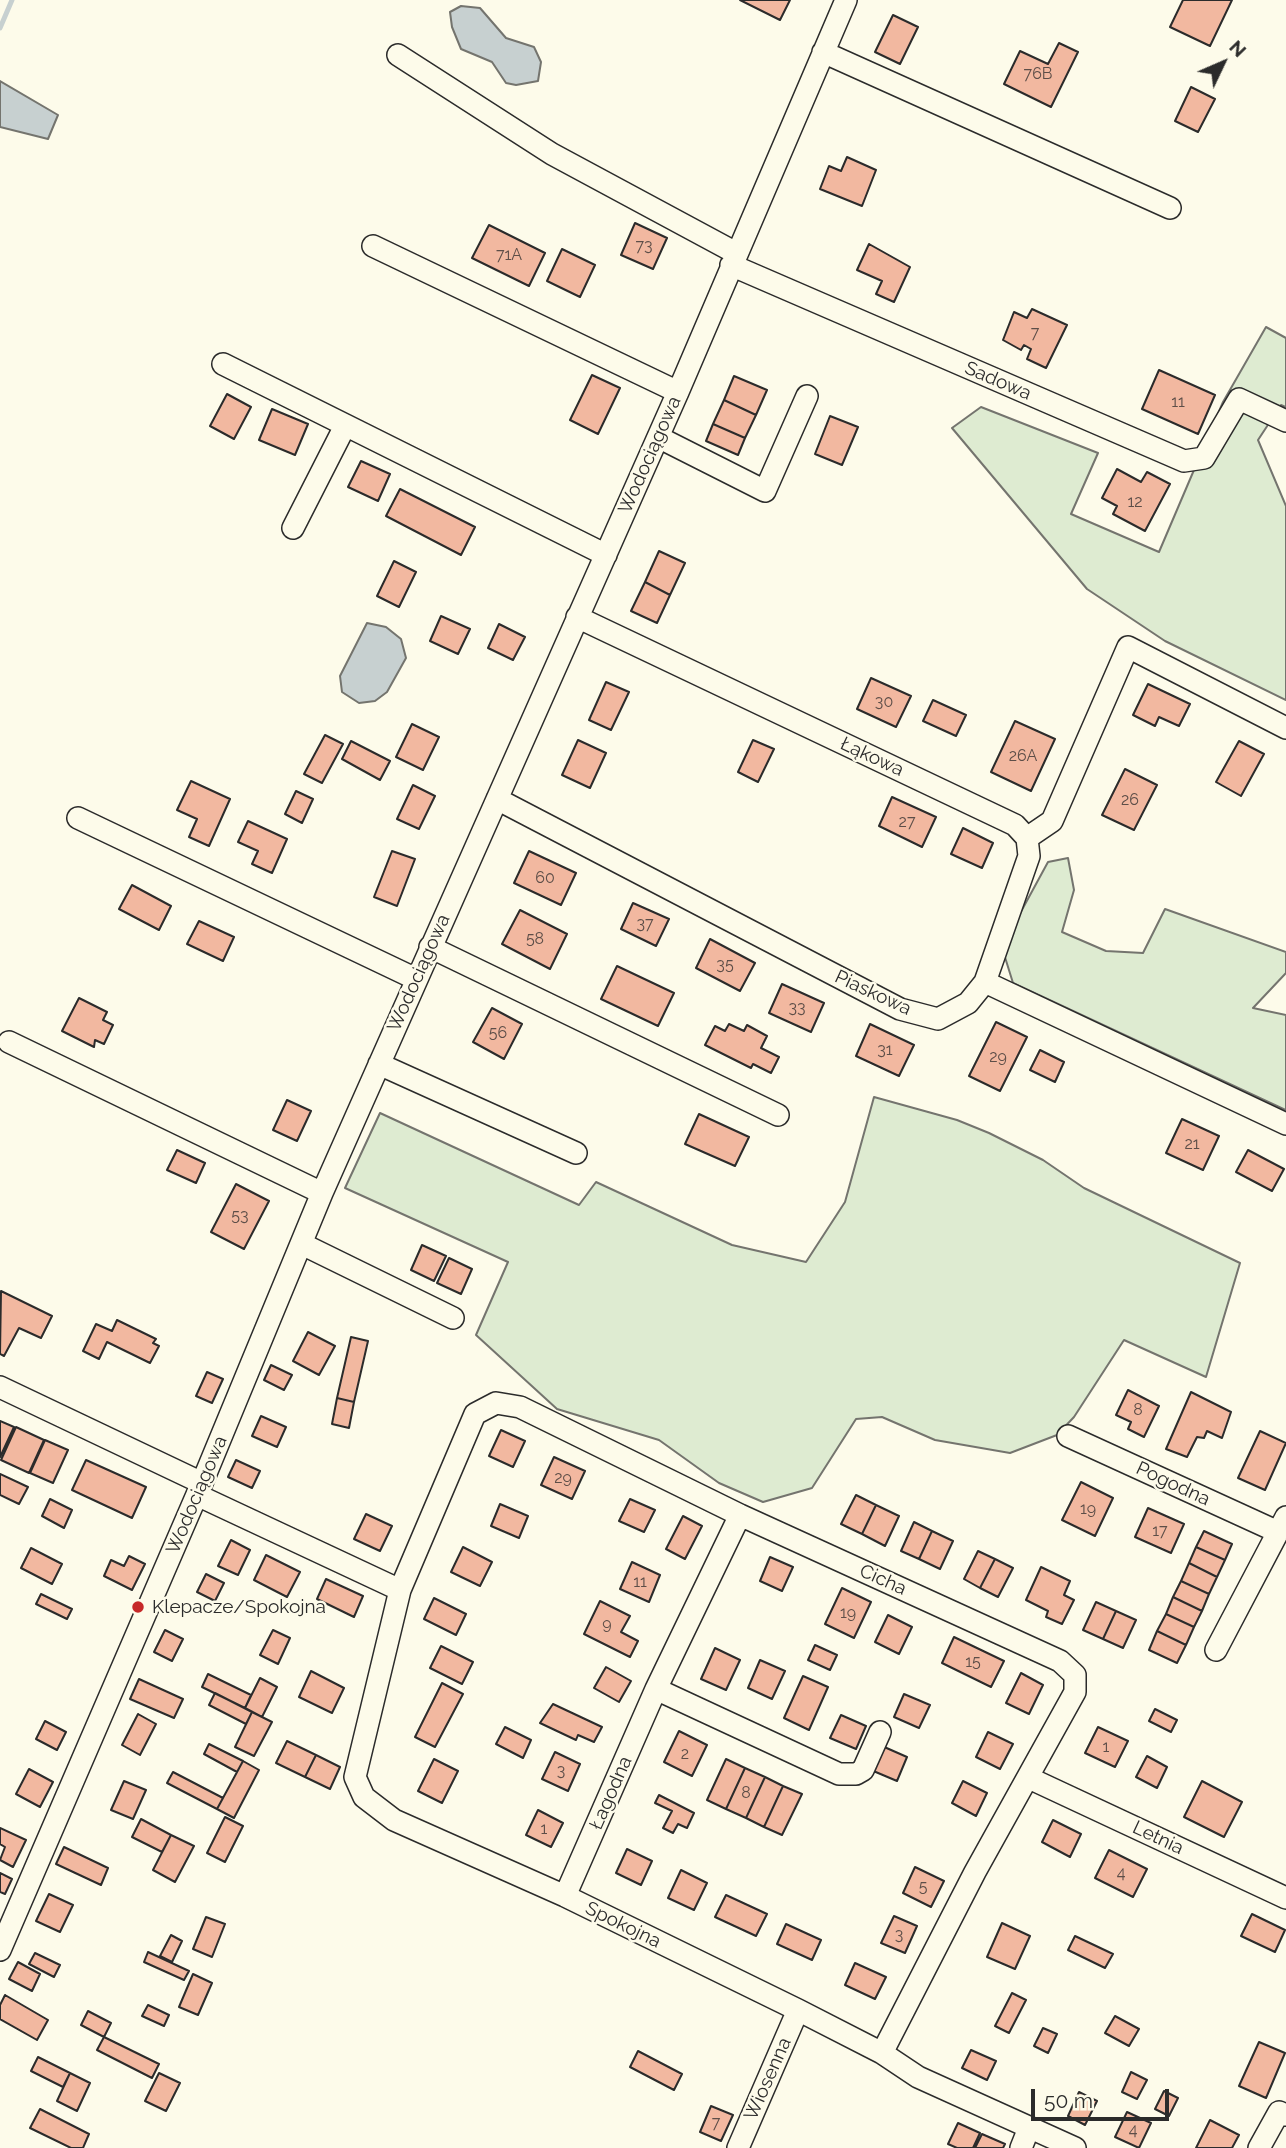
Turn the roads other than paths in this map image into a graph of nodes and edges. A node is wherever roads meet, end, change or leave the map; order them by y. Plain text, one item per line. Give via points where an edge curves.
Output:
1 (846, 0) edge
2 (822, 52) junction
3 (398, 55) dead end
4 (1170, 208) dead end
5 (373, 246) dead end
6 (733, 259) junction
7 (223, 364) dead end
8 (678, 392) junction
9 (807, 396) dead end
10 (1286, 421) edge
11 (345, 426) junction
12 (658, 437) junction
13 (293, 528) dead end
14 (606, 555) junction
15 (577, 617) junction
16 (1286, 727) edge
17 (497, 799) junction
18 (78, 818) dead end
19 (1027, 838) junction
20 (430, 947) junction
21 (416, 979) junction
22 (985, 982) junction
23 (9, 1042) dead end
24 (379, 1064) junction
25 (778, 1115) dead end
26 (1286, 1124) edge
27 (576, 1153) dead end
28 (323, 1193) junction
29 (302, 1244) junction
30 (453, 1318) dead end
31 (0, 1387) edge
32 (1068, 1436) dead end
33 (199, 1489) junction
34 (740, 1515) junction
35 (1282, 1525) edge
36 (400, 1590) junction
37 (1216, 1650) dead end
38 (656, 1689) junction
39 (880, 1732) dead end
40 (1030, 1778) junction
41 (565, 1896) junction
42 (1286, 1898) edge
43 (0, 1950) edge
44 (798, 2010) junction
45 (882, 2053) junction
46 (1286, 2115) edge
47 (1029, 2128) junction
48 (738, 2148) edge
49 (1021, 2148) edge
50 (1075, 2148) edge
51 (1259, 2148) edge

1 - 2 street, Wodociągowa
2 - 4 street
2 - 6 street, Wodociągowa
3 - 6 street via 552,154
5 - 8 street
6 - 8 street, Wodociągowa
6 - 10 street, Sadowa via 1184,461 1204,458 1239,399
7 - 11 street
8 - 12 street, Wodociągowa
9 - 12 street via 765,491
11 - 13 street
11 - 14 street
12 - 14 street, Wodociągowa
14 - 15 street, Wodociągowa
15 - 17 street, Wodociągowa
15 - 19 street, Łąkowa via 1015,825
16 - 19 street via 1128,647 1052,821
17 - 20 street, Wodociągowa
17 - 22 street, Piaskowa via 900,1009 938,1019 968,1003
18 - 21 street
19 - 22 street via 1029,856
20 - 21 street, Wodociągowa
20 - 25 street
21 - 24 street, Wodociągowa
22 - 26 street
23 - 28 street
24 - 27 street
24 - 28 street, Wodociągowa
28 - 29 street, Wodociągowa
29 - 30 street
29 - 33 street, Wodociągowa
31 - 33 street
32 - 35 street, Pogodna
33 - 36 street
33 - 43 street, Wodociągowa
34 - 36 street, Cicha via 520,1407 496,1403 475,1414
34 - 38 street, Łagodna
34 - 40 street, Cicha via 1059,1661 1075,1675 1075,1692
35 - 37 street
36 - 41 street, Spokojna via 355,1777 364,1797 394,1820
38 - 39 street via 839,1774 863,1770
38 - 41 street, Łagodna
40 - 42 street, Letnia
40 - 45 street, Cicha via 975,1872
41 - 44 street, Spokojna
44 - 45 street, Spokojna
44 - 48 street, Wiosenna
45 - 47 street, Spokojna via 918,2077
46 - 51 street via 1279,2112
47 - 49 street
47 - 50 street, Spokojna

